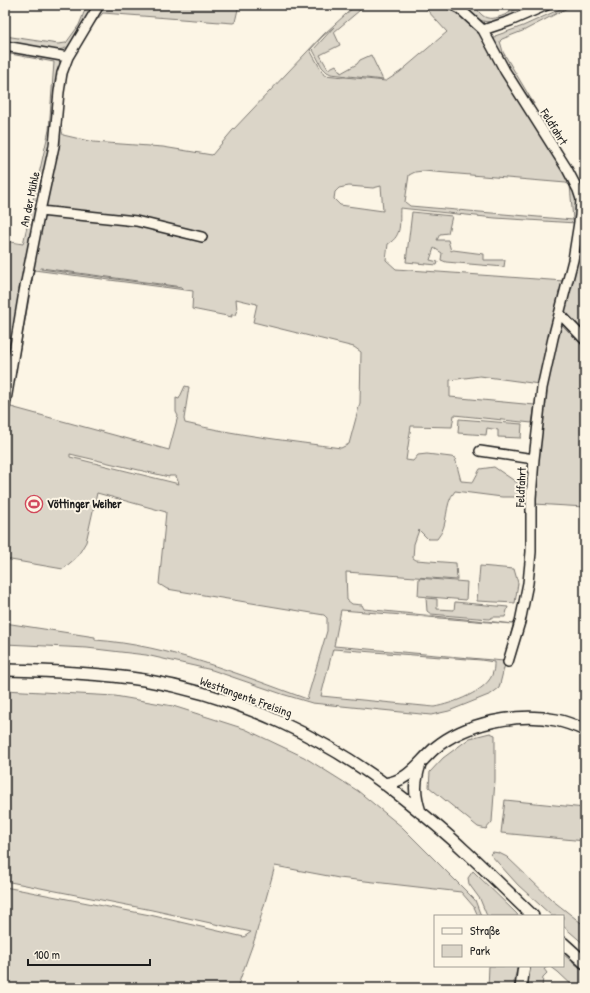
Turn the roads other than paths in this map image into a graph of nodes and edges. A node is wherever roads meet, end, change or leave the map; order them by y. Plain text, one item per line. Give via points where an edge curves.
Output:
1 (100, 5) edge
2 (452, 5) edge
3 (547, 5) edge
4 (482, 30) junction
5 (5, 46) edge
6 (68, 57) junction
7 (40, 211) junction
8 (582, 216) edge
9 (202, 237) dead end
10 (560, 314) junction
11 (585, 340) edge
12 (5, 406) edge
13 (480, 451) dead end
14 (534, 459) junction
15 (508, 662) dead end
16 (5, 670) edge
17 (585, 730) edge
18 (420, 764) junction
19 (384, 784) junction
20 (420, 812) junction
21 (524, 911) edge
22 (564, 945) edge
23 (585, 962) edge
24 (524, 967) edge
25 (521, 988) edge

1 - 6 street, An der Mühle
2 - 4 street, Feldfahrt via 460,9
3 - 4 street
4 - 8 street, Feldfahrt via 578,190
5 - 6 street
6 - 7 street, An der Mühle via 60,82 54,146
7 - 9 street via 136,221
7 - 12 street, An der Mühle
8 - 10 street, Feldfahrt
10 - 11 street
10 - 14 street, Feldfahrt via 545,372
13 - 14 street
14 - 15 street, Feldfahrt via 528,583
16 - 19 main road, Westtangente Freising via 108,675 145,680 208,695 297,730 326,745
17 - 18 main road via 544,718 499,721 466,730 448,739
18 - 19 main road via 405,777
18 - 20 main road via 414,786
19 - 20 main road, Westtangente Freising
20 - 21 main road, Westtangente Freising via 462,848
22 - 23 main road
24 - 25 main road

